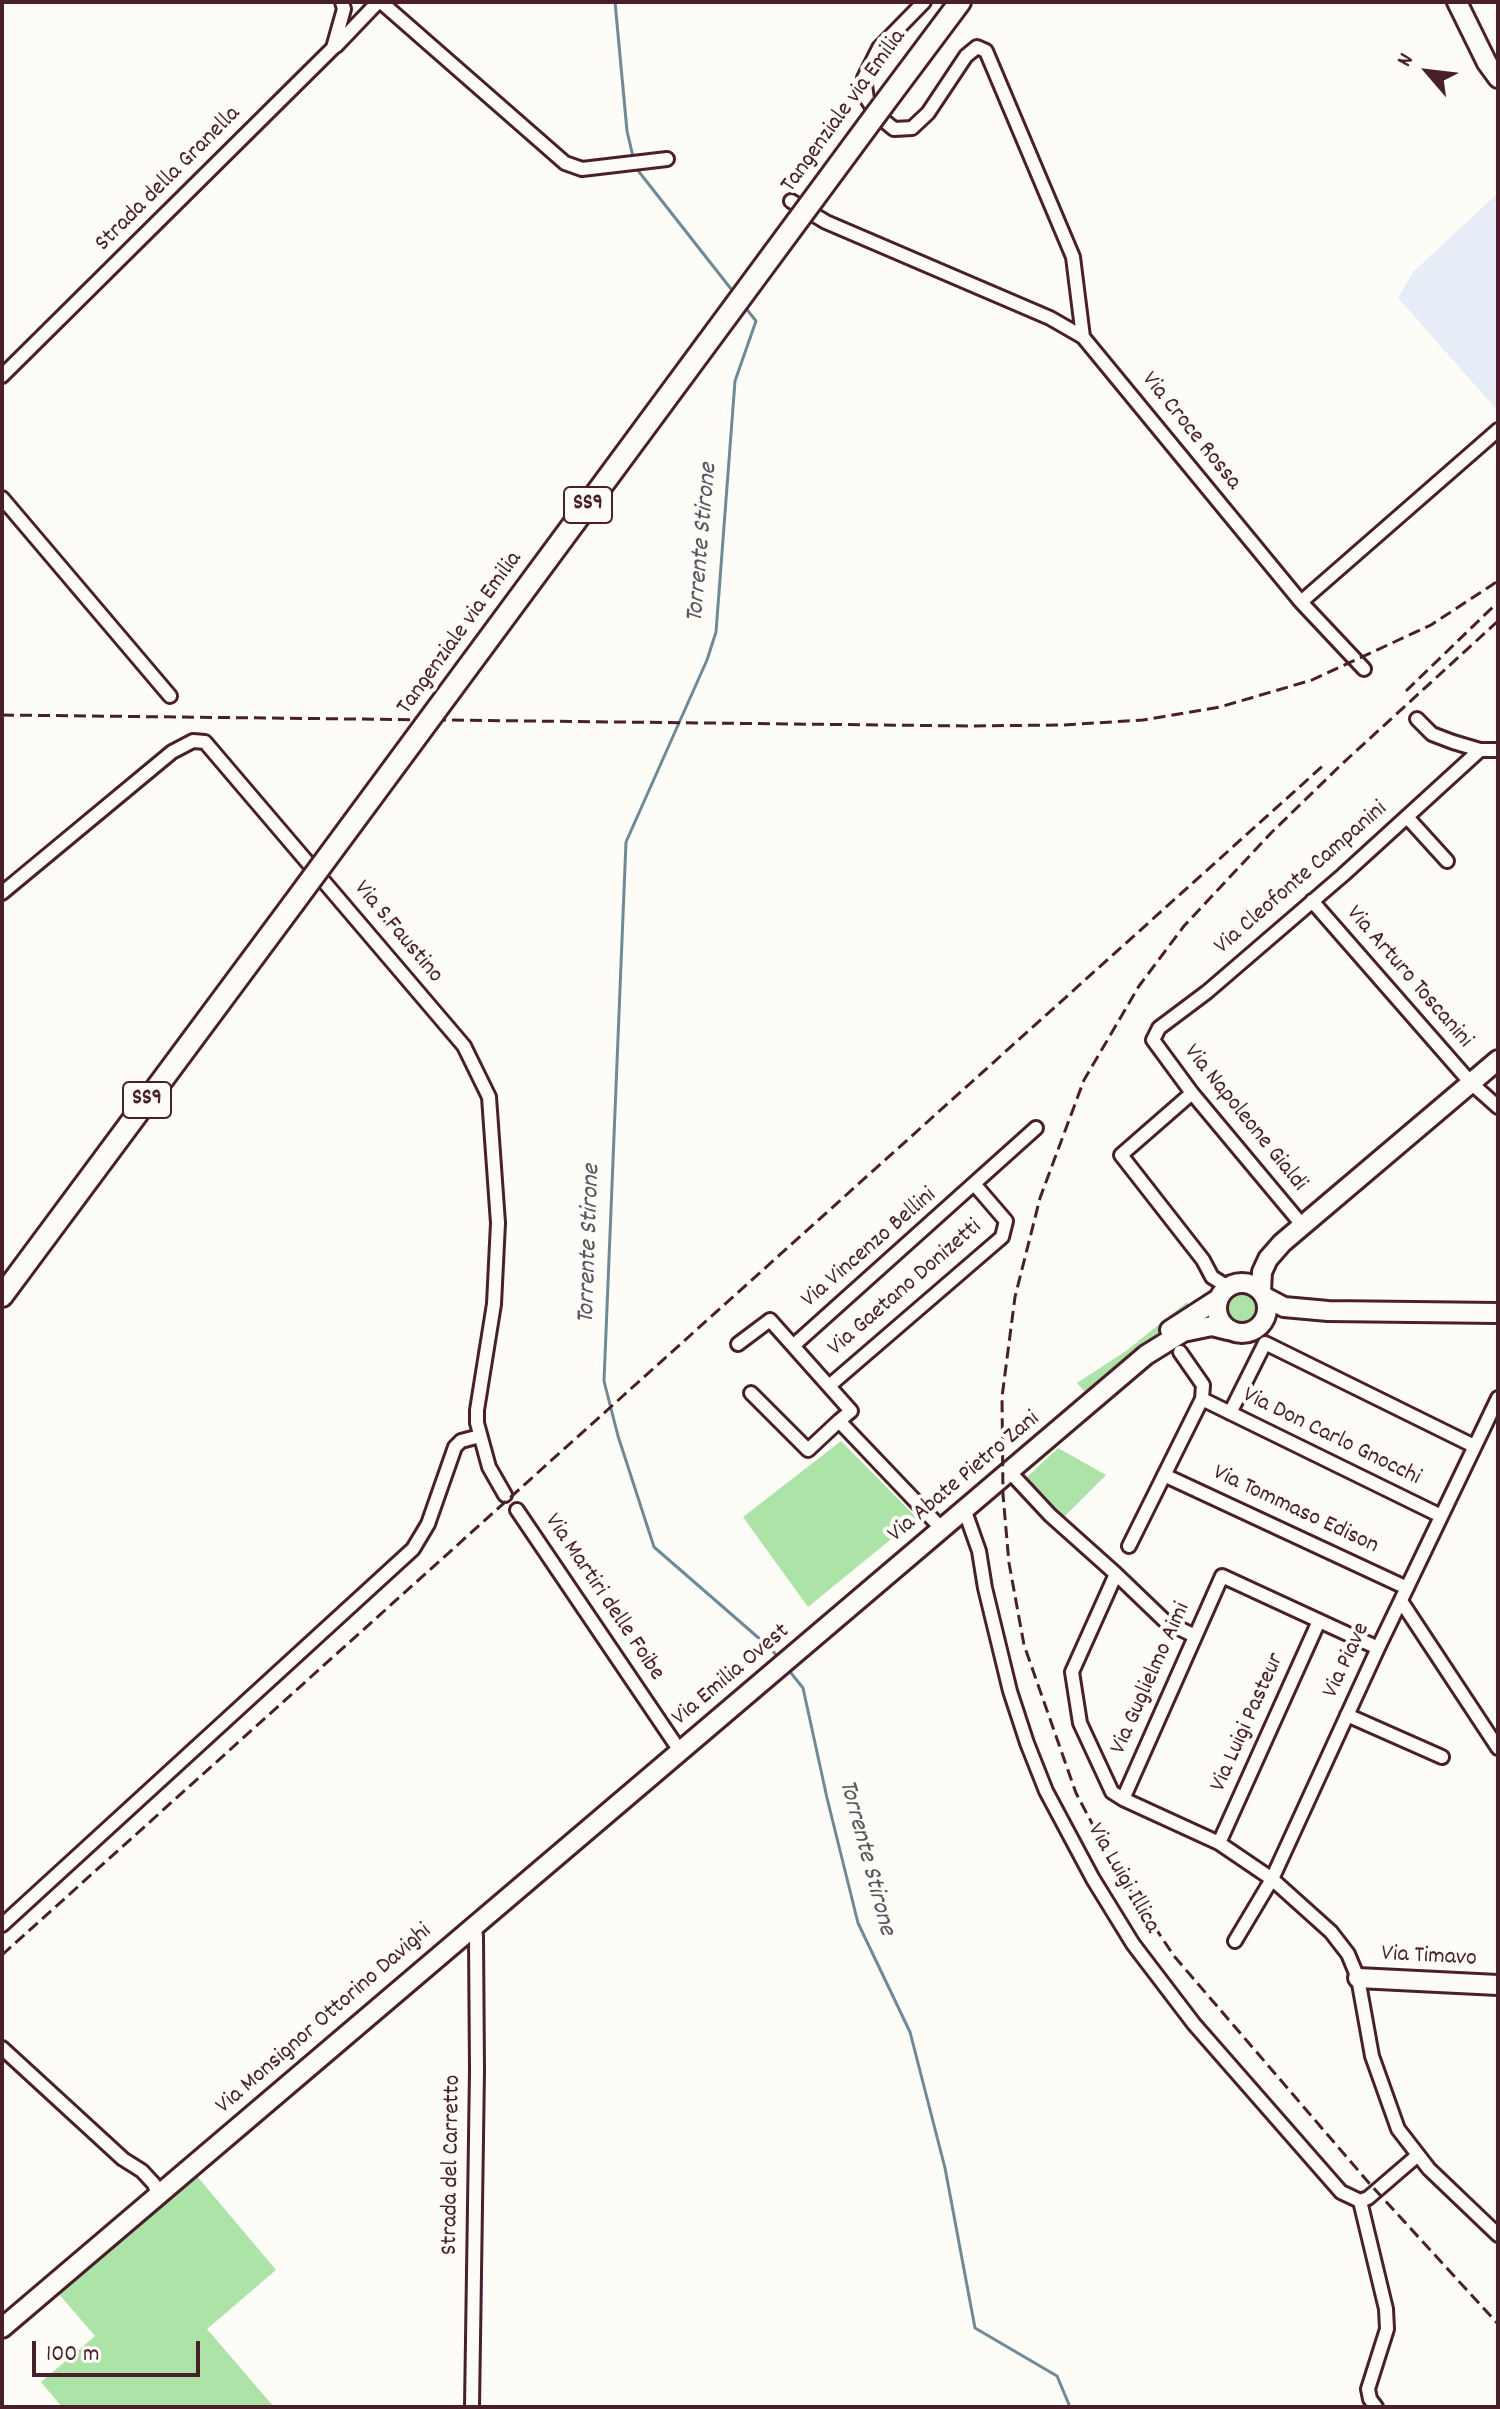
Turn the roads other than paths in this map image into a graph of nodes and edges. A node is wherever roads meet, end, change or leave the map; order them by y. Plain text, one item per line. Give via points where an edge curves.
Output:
1 (342, 2) edge
2 (380, 2) edge
3 (924, 2) edge
4 (960, 2) edge
5 (1457, 2) edge
6 (333, 48) junction
7 (1498, 78) edge
8 (667, 159) dead end
9 (791, 201) dead end
10 (1083, 337) junction
11 (2, 376) edge
12 (1498, 430) edge
13 (2, 498) edge
14 (1301, 602) junction
15 (1364, 669) dead end
16 (170, 696) dead end
17 (1417, 719) dead end
18 (1480, 750) junction
19 (1498, 750) edge
20 (1407, 817) junction
21 (1447, 861) dead end
22 (2, 893) edge
23 (1312, 901) junction
24 (1153, 1040) joint
25 (1498, 1060) edge
26 (1471, 1083) junction
27 (1192, 1093) junction
28 (1498, 1107) edge
29 (1036, 1128) dead end
30 (975, 1185) junction
31 (1303, 1226) junction
32 (1282, 1243) junction
33 (1227, 1290) junction
34 (1263, 1294) junction
35 (2, 1296) edge
36 (1328, 1311) junction
37 (1498, 1313) edge
38 (1261, 1324) junction
39 (1228, 1330) junction
40 (738, 1344) dead end
41 (794, 1345) junction
42 (1180, 1352) dead end
43 (1146, 1355) junction
44 (829, 1386) junction
45 (751, 1393) dead end
46 (1498, 1398) edge
47 (1202, 1399) junction
48 (1230, 1413) junction
49 (839, 1421) junction
50 (480, 1436) junction
51 (1474, 1446) junction
52 (1009, 1471) junction
53 (1164, 1475) junction
54 (505, 1495) dead end
55 (517, 1510) dead end
56 (962, 1511) junction
57 (1441, 1516) junction
58 (942, 1529) junction
59 (1129, 1546) dead end
60 (1116, 1574) junction
61 (1407, 1588) junction
62 (1401, 1601) junction
63 (1319, 1621) junction
64 (1195, 1636) junction
65 (815, 1637) joint
66 (1378, 1648) junction
67 (1347, 1715) junction
68 (1495, 1744) edge
69 (680, 1751) junction
70 (1442, 1757) dead end
71 (1123, 1799) junction
72 (1219, 1843) junction
73 (1272, 1879) junction
74 (2, 1925) edge
75 (474, 1925) junction
76 (1235, 1941) dead end
77 (1358, 1978) junction
78 (1498, 1985) edge
79 (2, 2048) edge
80 (1418, 2155) junction
81 (158, 2194) junction
82 (1360, 2201) junction
83 (1498, 2235) edge
84 (2, 2328) edge
85 (472, 2407) edge
86 (1376, 2407) edge

1 - 6 street, Strada della Granella
2 - 6 street
2 - 8 street via 565,163 582,169
3 - 10 street via 879,48 864,78 867,99 894,129 912,128 966,56 977,47 986,51 1073,257
4 - 35 main road, Tangenziale via Emilia / SS9, bridge
5 - 7 main road
6 - 11 street, Strada della Granella
9 - 10 street, Via Croce Rossa via 826,222
10 - 14 street, Via Croce Rossa
12 - 14 street
13 - 16 street
14 - 15 street, Via Croce Rossa
17 - 18 street via 1432,734
18 - 19 street
18 - 20 street, Via Cleofonte Campanini
20 - 21 street
20 - 23 street, Via Cleofonte Campanini
22 - 50 street, Via S.Faustino via 172,752 193,741 208,745 464,1046 489,1097 498,1223 494,1304 477,1410
23 - 24 street, Via Cleofonte Campanini via 1159,1028
23 - 26 street, Via Arturo Toscanini
24 - 27 street, Via Napoleone Gialdi
25 - 26 main road, Via Abate Pietro Zani
26 - 28 street, Via Arturo Toscanini
26 - 31 main road, Via Abate Pietro Zani
27 - 31 street, Via Napoleone Gialdi
27 - 33 street via 1121,1155
29 - 30 street, Via Vincenzo Bellini
30 - 41 street, Via Vincenzo Bellini
30 - 44 street, Via Gaetano Donizetti via 1006,1221 1002,1237
31 - 32 main road, Via Abate Pietro Zani
32 - 33 main road, Via Abate Pietro Zani
32 - 34 main road, Via Abate Pietro Zani via 1262,1272
33 - 34 main road via 1249,1283
33 - 39 main road via 1218,1316
33 - 43 main road, Via Abate Pietro Zani via 1163,1335
34 - 36 main road via 1284,1307
34 - 38 main road via 1267,1311
36 - 37 main road
36 - 38 main road
38 - 39 main road via 1242,1334
39 - 43 main road, Via Abate Pietro Zani via 1212,1326 1183,1332
40 - 41 street via 770,1320
41 - 44 street
42 - 47 street via 1203,1385
43 - 52 main road, Via Abate Pietro Zani
44 - 49 street via 851,1411
45 - 49 street via 808,1450
46 - 51 street, Via Piave
47 - 48 street, Via Don Carlo Gnocchi
47 - 53 street
48 - 51 street via 1265,1343
48 - 57 street, Via Don Carlo Gnocchi
49 - 58 street
50 - 54 street, Via S.Faustino
50 - 74 street via 455,1447 428,1524 413,1549
51 - 57 street, Via Piave
52 - 56 main road, Via Abate Pietro Zani
52 - 60 street
53 - 59 street
53 - 61 street, Via Tommaso Edison
55 - 69 street, Via Martiri delle Foibe
56 - 58 main road, Via Abate Pietro Zani
56 - 82 street, Via Luigi Illica via 979,1551 1027,1743 1093,1879 1133,1944 1194,2024 1341,2192
57 - 61 street, Via Piave
58 - 65 main road, Via Abate Pietro Zani
60 - 64 street via 1166,1622
60 - 71 street via 1072,1672 1080,1723 1112,1792
61 - 62 street, Via Piave
62 - 66 street, Via Piave
62 - 68 street
63 - 64 street, Via Guglielmo Aimi via 1222,1576
63 - 66 street
63 - 72 street, Via Luigi Pasteur
64 - 71 street, Via Guglielmo Aimi
65 - 69 main road, Via Emilia Ovest
66 - 67 street, Via Piave
67 - 70 street
67 - 73 street, Via Piave
69 - 75 main road, Via Monsignor Ottorino Davighi
71 - 72 street
72 - 73 street
73 - 76 street, Via Piave
73 - 77 street via 1331,1932
75 - 81 main road, Via Monsignor Ottorino Davighi
75 - 85 street, Strada del Carretto
77 - 78 main road, Via Timavo
77 - 80 street via 1383,2089 1398,2129
79 - 81 street via 142,2171
80 - 82 street
80 - 83 street
81 - 84 main road, Via Monsignor Ottorino Davighi
82 - 86 street via 1386,2309 1387,2329 1368,2389

